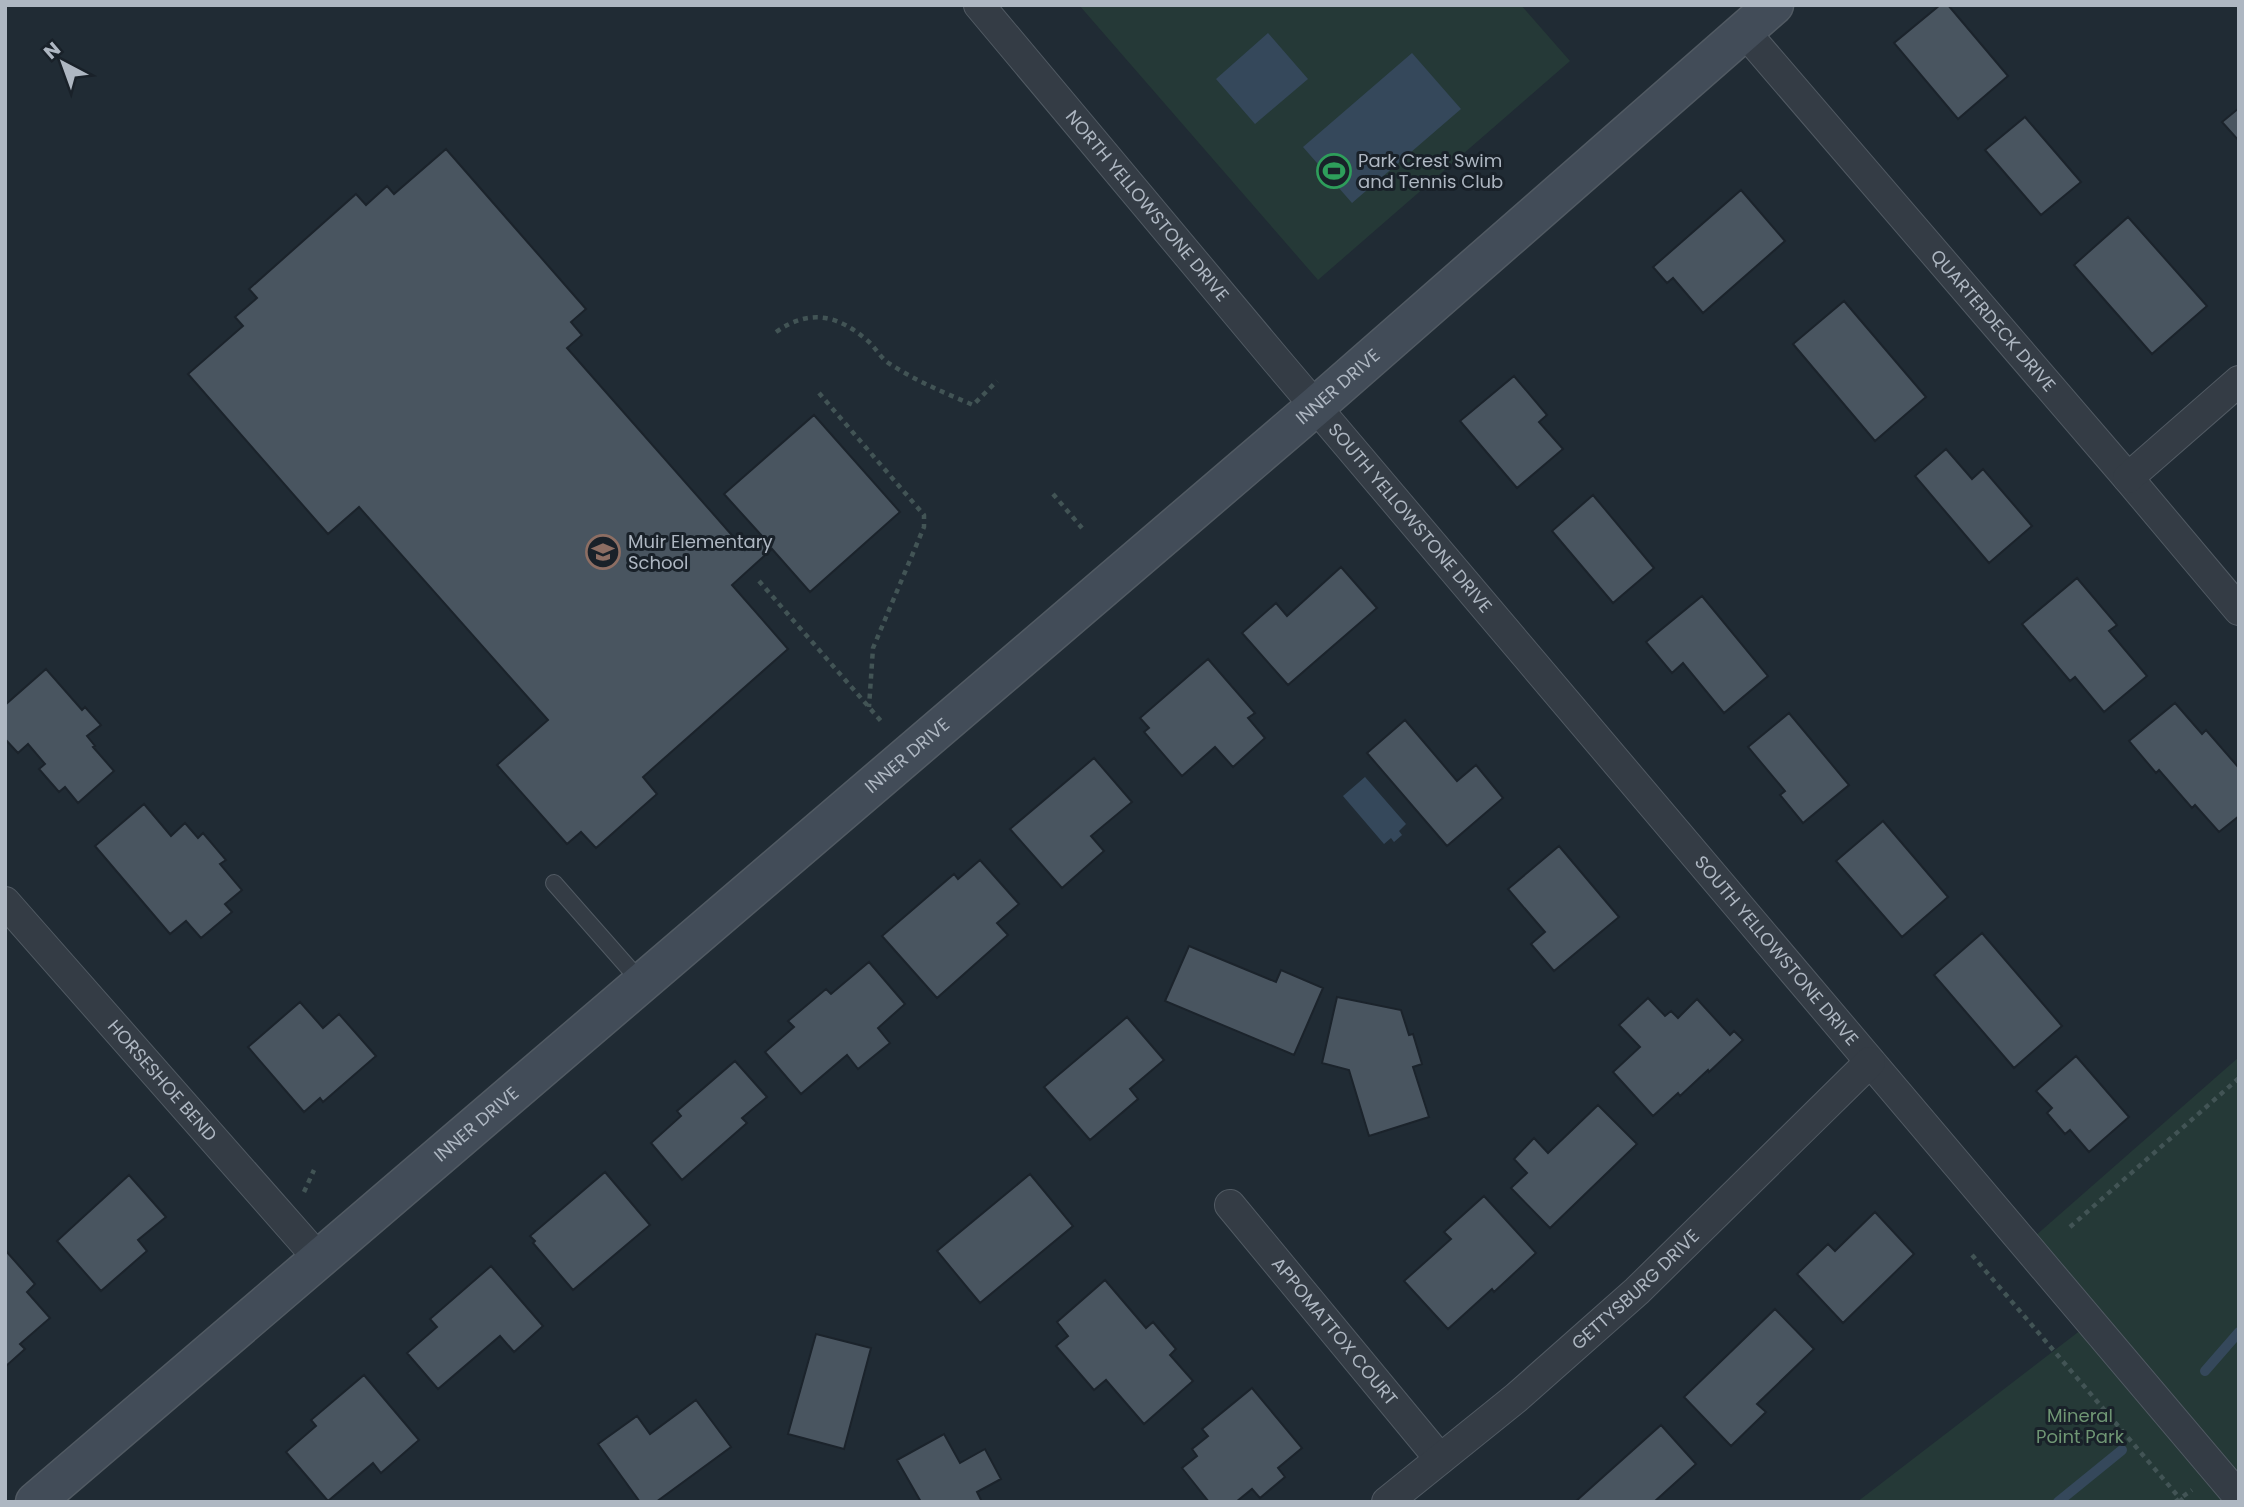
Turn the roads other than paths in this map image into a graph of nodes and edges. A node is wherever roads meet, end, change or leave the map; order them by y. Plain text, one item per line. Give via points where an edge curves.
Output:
1 (979, 5) edge
2 (1774, 5) edge
3 (1744, 31) junction
4 (2239, 380) edge
5 (1316, 406) junction
6 (2128, 478) junction
7 (2239, 610) edge
8 (554, 883) dead end
9 (5, 902) edge
10 (641, 982) junction
11 (1870, 1062) junction
12 (1230, 1205) dead end
13 (319, 1259) junction
14 (1440, 1459) junction
15 (2239, 1497) edge
16 (35, 1502) edge
17 (1387, 1502) edge

1 - 5 street, NORTH YELLOWSTONE DRIVE
2 - 3 street, INNER DRIVE
3 - 5 street, INNER DRIVE
3 - 6 street, QUARTERDECK DRIVE
4 - 6 street
5 - 10 street, INNER DRIVE
5 - 11 street, SOUTH YELLOWSTONE DRIVE
6 - 7 street, QUARTERDECK DRIVE
8 - 10 lane
9 - 13 street, HORSESHOE BEND
10 - 13 street, INNER DRIVE
11 - 14 street, GETTYSBURG DRIVE via 1637,1291
11 - 15 street, SOUTH YELLOWSTONE DRIVE
12 - 14 street, APPOMATTOX COURT
13 - 16 street, INNER DRIVE
14 - 17 street, GETTYSBURG DRIVE

